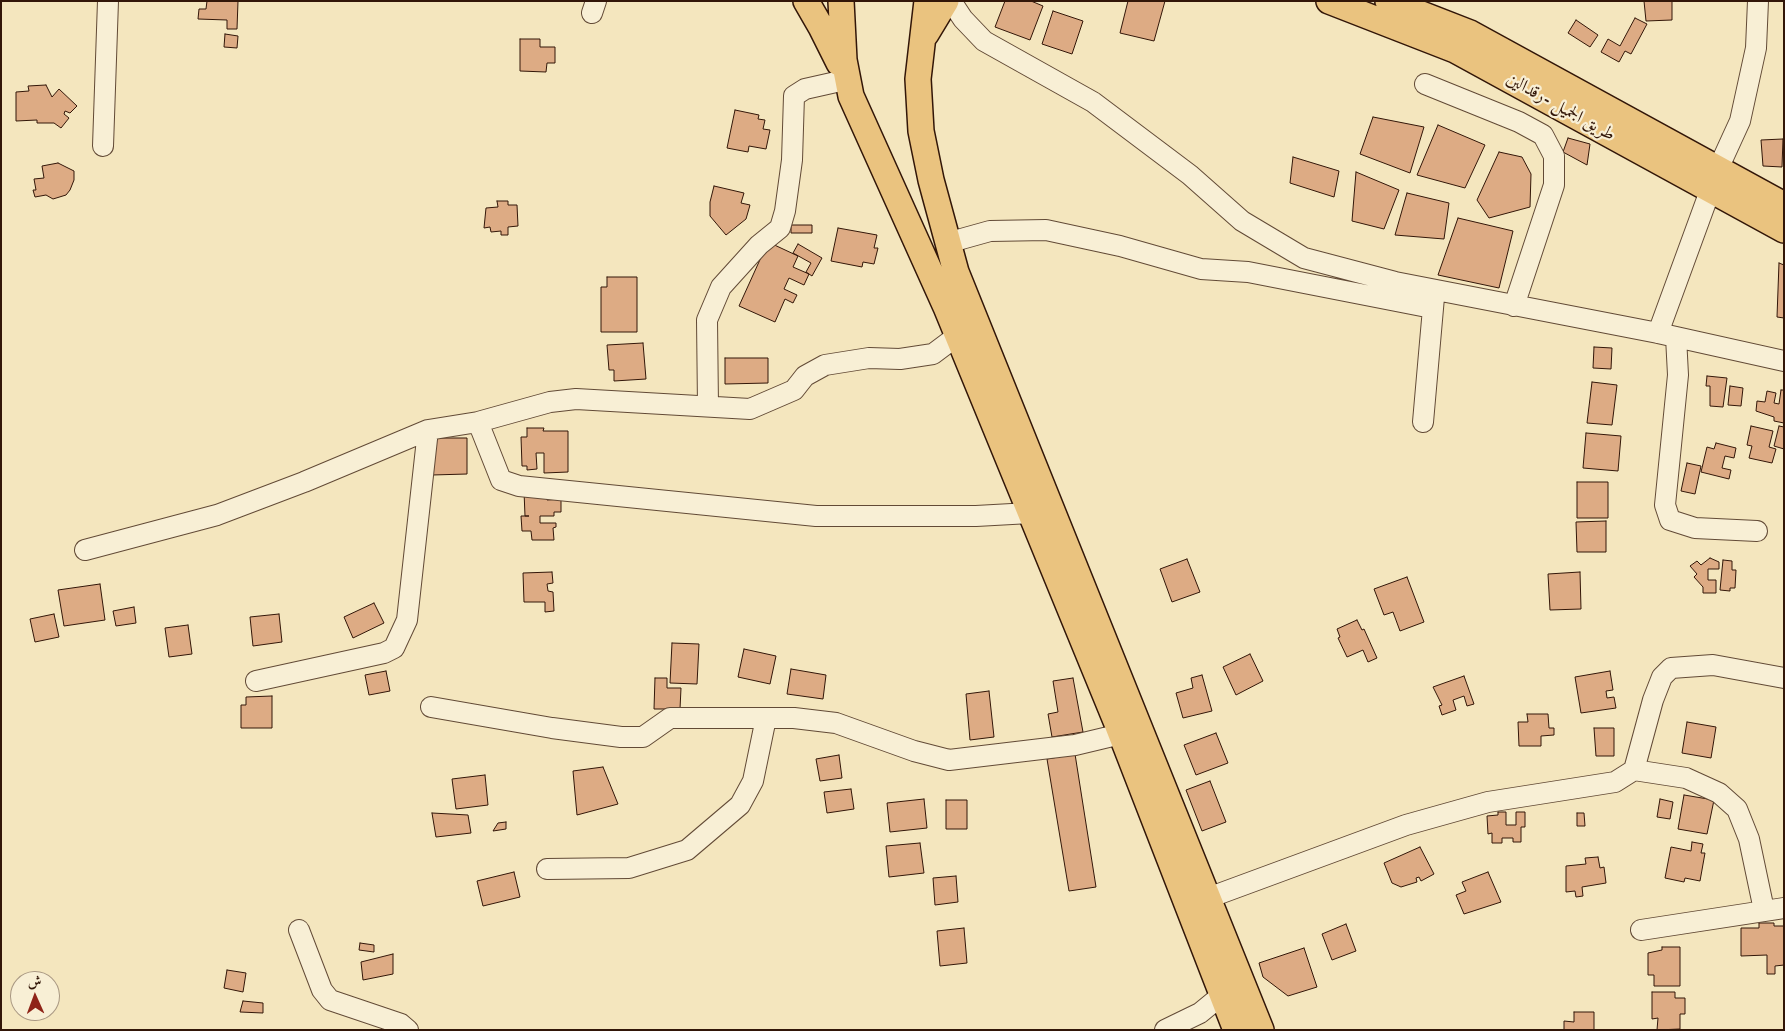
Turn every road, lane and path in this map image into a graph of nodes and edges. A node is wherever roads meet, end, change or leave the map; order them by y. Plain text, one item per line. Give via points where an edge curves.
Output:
1 (108, 1) edge
2 (806, 1) edge
3 (841, 1) edge
4 (926, 1) edge
5 (946, 1) edge
6 (951, 1) edge
7 (1330, 1) edge
8 (1388, 1) edge
9 (1758, 1) edge
10 (920, 48) junction
11 (1425, 84) dead end
12 (848, 88) junction
13 (103, 146) dead end
14 (1715, 179) junction
15 (1784, 205) edge
16 (1784, 230) edge
17 (947, 244) junction
18 (1434, 299) junction
19 (956, 303) junction
20 (1514, 306) junction
21 (1667, 335) junction
22 (957, 336) junction
23 (1784, 361) edge
24 (708, 406) junction
25 (478, 422) junction
26 (1423, 422) dead end
27 (428, 430) junction
28 (1030, 513) junction
29 (1757, 531) dead end
30 (85, 550) dead end
31 (1784, 678) edge
32 (256, 681) dead end
33 (431, 707) dead end
34 (766, 718) junction
35 (1121, 734) junction
36 (1634, 770) junction
37 (547, 868) dead end
38 (1208, 898) junction
39 (1784, 908) edge
40 (1764, 910) junction
41 (299, 930) dead end
42 (1641, 930) dead end
43 (1222, 995) junction
44 (408, 1030) edge
45 (1165, 1030) edge
46 (1236, 1030) edge
47 (1261, 1030) edge

1 - 13 street
2 - 12 main road via 829,42
3 - 12 main road
4 - 10 main road
5 - 10 main road
6 - 18 street via 984,41 1093,102 1190,175 1242,221 1274,242 1304,258
7 - 14 main road, طريق الجميل -رقدالين via 1455,50
8 - 14 main road, طريق الجميل -رقدالين via 1470,33
9 - 14 street via 1756,48 1740,121
10 - 17 main road via 921,131
11 - 20 street via 1518,122 1543,136 1554,156 1554,185
12 - 19 main road
12 - 24 street via 805,89 794,96 792,160 780,228 759,245 721,287 707,320
14 - 15 main road, طريق الجميل -رقدالين
14 - 16 main road, طريق الجميل -رقدالين
14 - 21 street
17 - 18 street via 990,231 1046,230 1120,246 1201,269 1248,272
17 - 19 main road
18 - 20 street
18 - 26 street
19 - 22 main road
19 - 38 main road
20 - 21 street
21 - 23 street
21 - 29 street via 1678,375 1665,505 1670,520 1695,528
22 - 24 street via 933,354 900,359 869,358 825,365 805,376 794,390 750,409
22 - 28 main road
24 - 25 street via 576,399 550,402
25 - 27 street
25 - 28 street via 501,480 519,486 816,516
27 - 30 street via 216,515
27 - 32 street via 407,620 394,648 384,653
28 - 35 main road
31 - 36 street via 1713,665 1671,668 1662,677 1653,700
33 - 34 street via 622,737 643,737 670,718
34 - 35 street via 836,723 949,760 1075,745
34 - 37 street via 753,781 740,805 687,850 629,868
35 - 43 main road
36 - 38 street via 1615,782 1488,802 1406,825
36 - 40 street via 1686,778 1719,793 1737,809 1749,839
38 - 47 main road
39 - 40 street
40 - 42 street
41 - 44 street via 322,990 330,1000 400,1024
43 - 45 street via 1200,1013
43 - 46 main road

